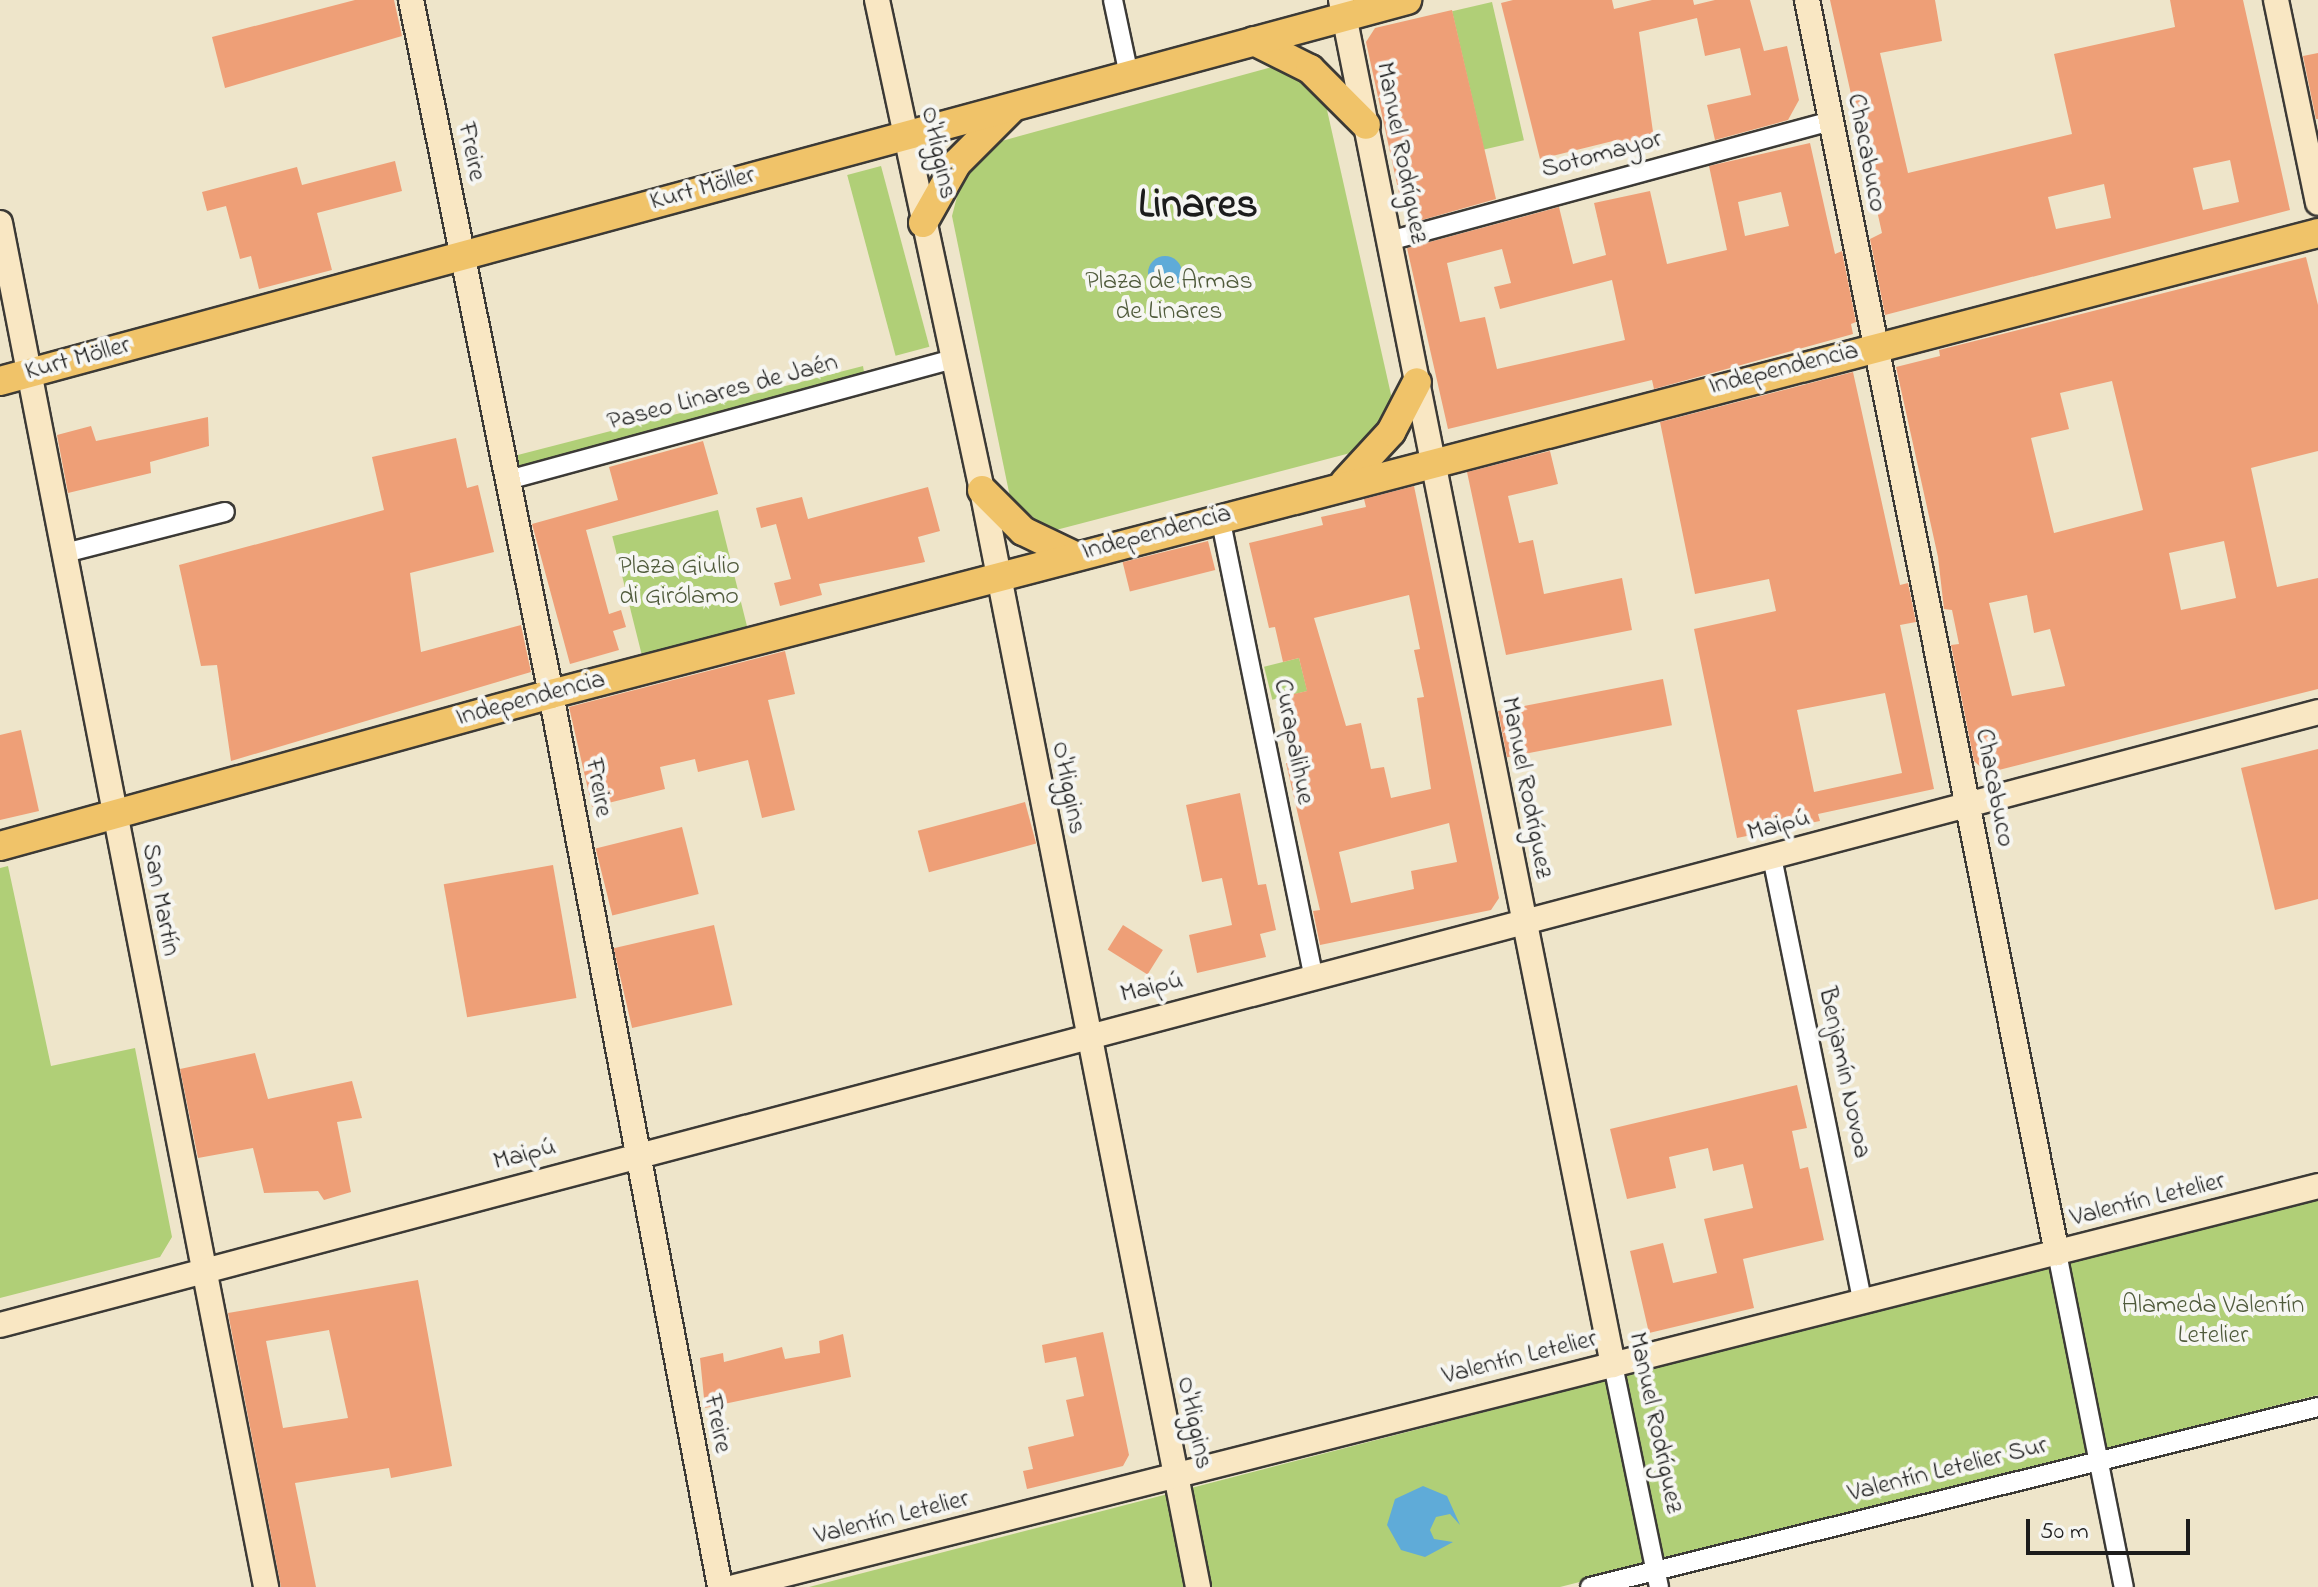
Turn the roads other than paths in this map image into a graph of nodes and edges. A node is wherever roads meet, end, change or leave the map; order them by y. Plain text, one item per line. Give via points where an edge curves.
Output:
1 (411, 0) edge
2 (877, 0) edge
3 (1113, 0) edge
4 (1407, 0) edge
5 (1807, 0) edge
6 (2276, 0) edge
7 (1343, 8) edge
8 (1254, 41) junction
9 (1129, 75) junction
10 (1014, 106) junction
11 (1830, 121) junction
12 (1366, 125) junction
13 (905, 136) junction
14 (2318, 203) edge
15 (0, 223) edge
16 (923, 223) junction
17 (2318, 233) edge
18 (1389, 241) junction
19 (462, 256) junction
20 (1876, 346) junction
21 (952, 359) junction
22 (32, 372) junction
23 (0, 381) edge
24 (1417, 382) junction
25 (1432, 461) junction
26 (508, 480) junction
27 (1341, 485) junction
28 (982, 490) junction
29 (225, 512) dead end
30 (1220, 517) junction
31 (65, 553) junction
32 (1075, 556) junction
33 (999, 577) junction
34 (551, 694) junction
35 (2318, 712) edge
36 (1967, 806) junction
37 (114, 817) junction
38 (0, 846) edge
39 (1772, 857) junction
40 (1524, 924) junction
41 (1313, 976) junction
42 (1086, 1035) junction
43 (634, 1155) junction
44 (2318, 1186) edge
45 (2057, 1253) junction
46 (204, 1274) junction
47 (1862, 1299) junction
48 (0, 1325) edge
49 (1613, 1365) junction
50 (2318, 1407) edge
51 (2098, 1461) junction
52 (1176, 1477) junction
53 (1657, 1578) edge
54 (266, 1587) edge
55 (720, 1587) edge
56 (735, 1587) edge
57 (1198, 1587) edge
58 (1590, 1587) edge
59 (2124, 1587) edge

1 - 19 main road, Freire
2 - 13 main road, O'Higgins
3 - 9 street
4 - 7 main road, Kurt Möller
5 - 11 main road, Chacabuco
6 - 14 main road
7 - 8 main road, Kurt Möller
7 - 12 main road, Manuel Rodríguez
8 - 9 main road, Kurt Möller
8 - 12 main road via 1310,69
9 - 10 main road, Kurt Möller
10 - 13 main road, Kurt Möller
10 - 16 main road via 957,163
11 - 18 street, Sotomayor
11 - 20 main road, Chacabuco
12 - 18 main road, Manuel Rodríguez
13 - 16 main road, O'Higgins
13 - 19 main road, Kurt Möller
15 - 22 main road, San Martín
16 - 21 main road, O'Higgins
17 - 20 main road, Independencia
18 - 24 main road, Manuel Rodríguez
19 - 22 main road, Kurt Möller
19 - 26 main road, Freire
20 - 25 main road, Independencia
20 - 36 main road, Chacabuco
21 - 26 street, Paseo Linares de Jaén
21 - 28 main road, O'Higgins
22 - 23 main road, Kurt Möller
22 - 31 main road, San Martín
24 - 25 main road, Manuel Rodríguez
24 - 27 main road via 1391,432
25 - 27 main road, Independencia
25 - 40 main road, Manuel Rodríguez
26 - 34 main road, Freire
27 - 30 main road, Independencia
28 - 32 main road via 1023,531
28 - 33 main road, O'Higgins
29 - 31 street
30 - 32 main road, Independencia
30 - 41 street, Curapalihue
31 - 37 main road, San Martín
32 - 33 main road, Independencia
33 - 34 main road, Independencia
33 - 42 main road, O'Higgins
34 - 37 main road, Independencia
34 - 43 main road, Freire
35 - 36 main road, Maipú
36 - 39 main road, Maipú
36 - 45 main road, Chacabuco
37 - 38 main road, Independencia
37 - 46 main road, San Martín
39 - 40 main road, Maipú
39 - 47 street, Benjamín Novoa
40 - 41 main road, Maipú
40 - 49 main road, Manuel Rodríguez
41 - 42 main road, Maipú
42 - 43 main road, Maipú
42 - 52 main road, O'Higgins
43 - 46 main road, Maipú
43 - 55 main road, Freire
44 - 45 main road, Valentín Letelier
45 - 47 main road, Valentín Letelier
45 - 51 street, Chacabuco
46 - 48 main road, Maipú
46 - 54 main road, San Martín
47 - 49 main road, Valentín Letelier
49 - 52 main road, Valentín Letelier
49 - 53 street, Manuel Rodríguez
50 - 51 street, Valentín Letelier Sur
51 - 53 street, Valentín Letelier Sur
51 - 59 street, Chacabuco
52 - 56 main road, Valentín Letelier
52 - 57 main road, O'Higgins
53 - 58 street, Valentín Letelier Sur

